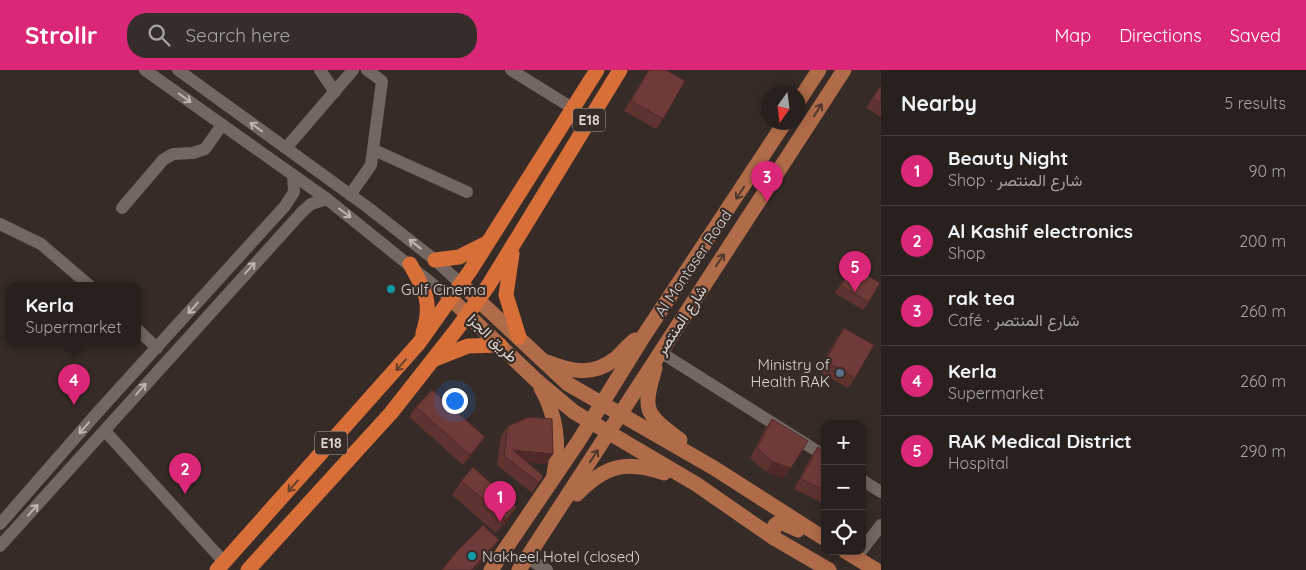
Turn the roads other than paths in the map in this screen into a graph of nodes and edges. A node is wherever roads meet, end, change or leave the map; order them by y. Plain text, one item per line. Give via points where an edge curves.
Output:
1 (145, 70) edge
2 (178, 70) edge
3 (320, 70) edge
4 (353, 70) edge
5 (511, 70) edge
6 (597, 70) edge
7 (620, 70) edge
8 (819, 70) edge
9 (844, 70) edge
10 (372, 71) edge
11 (806, 90) edge
12 (335, 92) junction
13 (574, 109) junction
14 (222, 125) junction
15 (780, 130) edge
16 (286, 148) junction
17 (374, 150) junction
18 (293, 175) junction
19 (467, 192) dead end
20 (350, 195) junction
21 (327, 199) junction
22 (122, 208) dead end
23 (271, 222) junction
24 (0, 224) edge
25 (284, 231) junction
26 (490, 240) junction
27 (514, 244) junction
28 (435, 260) junction
29 (410, 264) junction
30 (85, 282) edge
31 (461, 284) junction
32 (451, 298) junction
33 (479, 299) junction
34 (468, 314) junction
35 (141, 333) edge
36 (645, 334) junction
37 (519, 337) junction
38 (419, 343) junction
39 (500, 345) junction
40 (157, 348) junction
41 (660, 352) junction
42 (541, 360) junction
43 (430, 362) junction
44 (536, 380) junction
45 (601, 405) junction
46 (620, 415) junction
47 (590, 422) junction
48 (105, 431) junction
49 (609, 433) junction
50 (682, 450) junction
51 (821, 453) edge
52 (646, 455) junction
53 (714, 468) junction
54 (553, 480) junction
55 (866, 483) edge
56 (696, 484) junction
57 (881, 492) edge
58 (553, 518) junction
59 (0, 524) edge
60 (881, 525) edge
61 (821, 537) edge
62 (774, 538) junction
63 (821, 538) edge
64 (866, 541) edge
65 (0, 546) edge
66 (858, 555) edge
67 (523, 564) edge
68 (220, 566) edge
69 (248, 570) edge
70 (491, 570) edge
71 (547, 570) edge
72 (829, 570) edge
73 (876, 570) edge

1 -> 14 street, طريق الجزا
16 -> 2 street, طريق الجزا
3 - 12 street
4 - 12 street
5 - 13 street
6 - 13 highway, E18
7 - 27 highway, E18
8 - 11 main road
41 -> 9 main road, شارع المنتصر
10 - 17 street via 382,83
12 - 16 street
13 - 26 highway, E18
14 - 18 street, طريق الجزا
14 - 22 street via 204,149 173,154 163,160
15 -> 36 main road, Al Montaser Road
16 - 20 street, طريق الجزا
17 - 19 street
17 - 20 street via 368,172
18 - 21 street, طريق الجزا
18 - 23 street via 292,196
28 -> 20 street, طريق الجزا
21 - 25 street via 311,204
21 -> 29 street, طريق الجزا
23 - 25 street
23 -> 40 street
24 - 30 street via 40,244
48 -> 25 street
26 - 28 highway via 468,254
26 - 31 highway, E18
27 - 33 highway, E18
27 - 37 highway via 506,295
28 - 31 street, طريق الجزا
29 - 32 street, طريق الجزا
29 - 38 highway via 428,298 428,315
31 - 32 highway, E18
31 - 33 main road, طريق الجزا
32 - 34 main road, طريق الجزا
32 - 38 highway, E18
33 - 34 highway, E18
33 - 37 main road, طريق الجزا
34 - 39 main road, طريق الجزا
34 - 43 highway, E18
35 - 40 street
36 - 42 main road via 629,344 610,363 593,370 571,371
36 - 45 main road, Al Montaser Road
37 - 42 main road, طريق الجزا
38 -> 68 highway, E18
39 - 43 highway via 454,349
39 - 44 main road, طريق الجزا
40 -> 59 street
41 - 46 main road, شارع المنتصر
41 - 51 street
41 - 53 main road via 649,390 650,413 653,419
42 - 45 main road, طريق الجزا via 568,384
43 - 69 highway, E18 via 391,413
44 - 47 main road, طريق الجزا
44 - 54 main road via 549,404 556,431
45 - 46 main road, طريق الجزا
45 - 47 main road
46 - 49 main road, شارع المنتصر
46 - 50 main road, طريق الجزا
47 - 49 main road, طريق الجزا
47 - 54 main road
65 -> 48 street
48 - 68 street
49 - 52 main road, طريق الجزا
58 -> 49 main road, شارع المنتصر
50 - 52 main road via 673,455 653,447
50 - 53 main road, طريق الجزا
52 - 56 main road, طريق الجزا
53 - 61 main road, طريق الجزا
54 - 70 main road
55 - 57 street
56 - 58 main road via 648,467 616,467 595,477
56 - 62 main road, طريق الجزا
58 - 67 main road, شارع المنتصر
60 - 64 street
62 - 63 main road via 775,524 780,522
62 - 72 main road, طريق الجزا
66 - 73 main road
67 - 71 street

